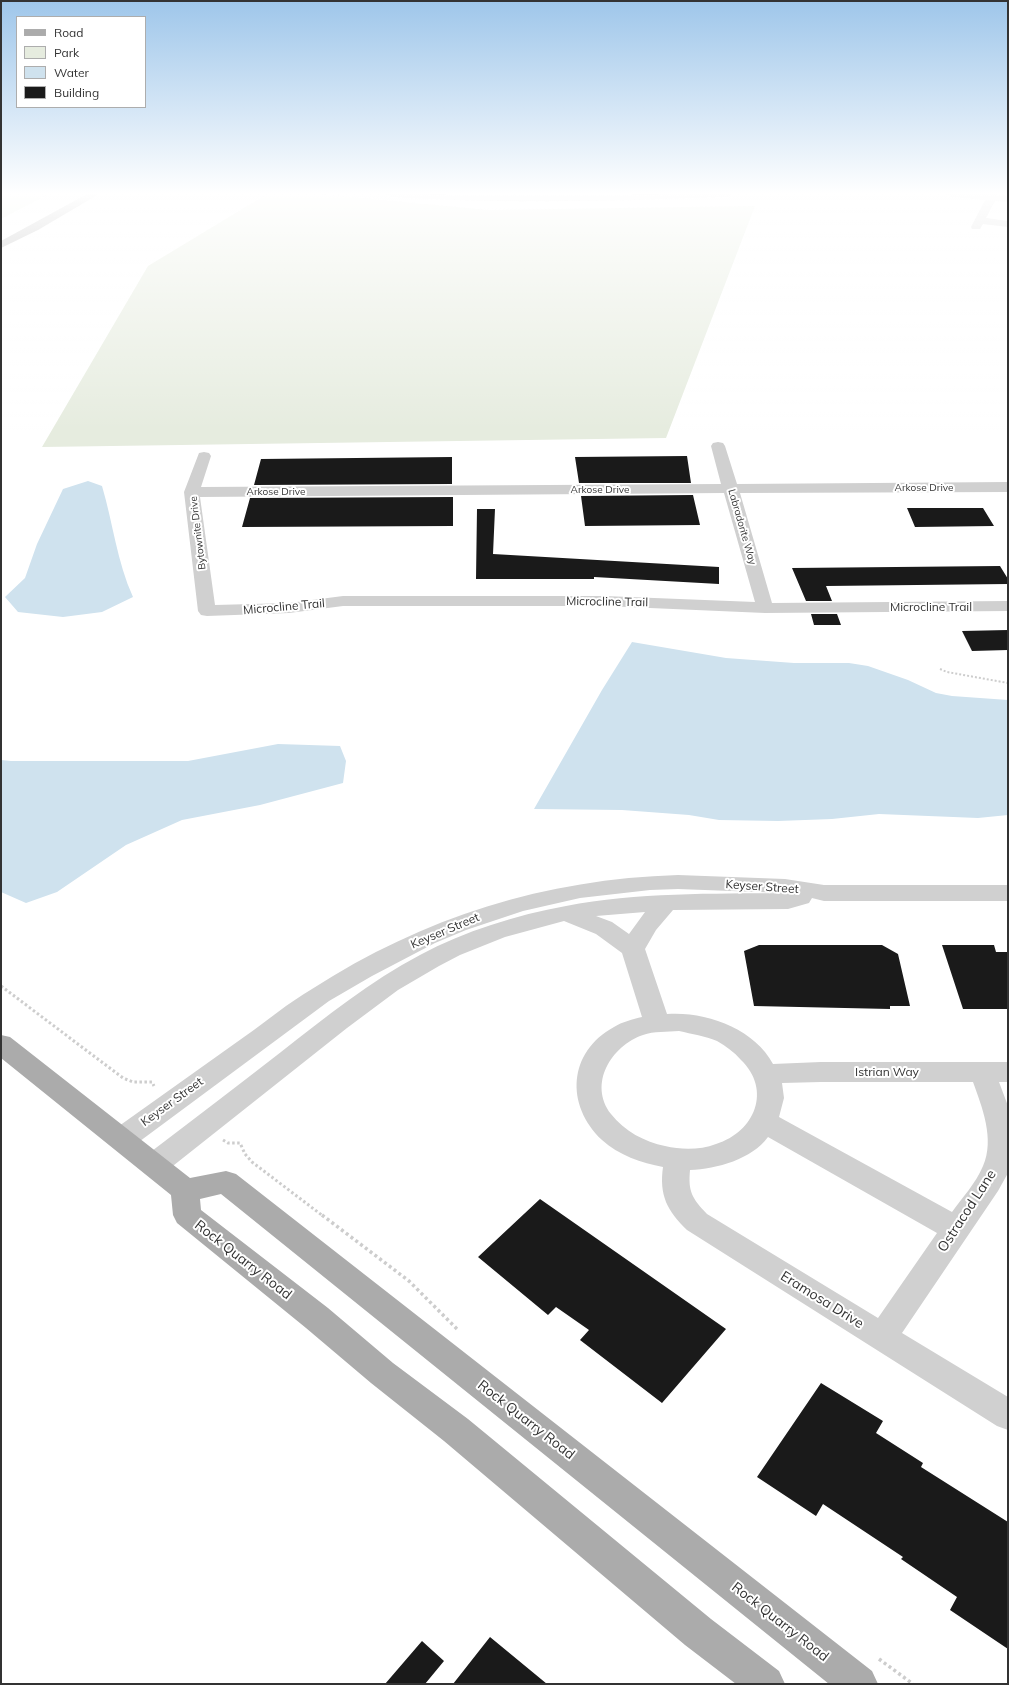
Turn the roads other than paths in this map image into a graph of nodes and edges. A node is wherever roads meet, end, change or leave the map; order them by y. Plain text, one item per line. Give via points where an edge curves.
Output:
1 (718, 446) dead end
2 (204, 456) dead end
3 (1008, 487) edge
4 (731, 489) junction
5 (192, 492) junction
6 (1008, 606) edge
7 (765, 608) junction
8 (207, 611) joint
9 (824, 893) junction
10 (1008, 893) edge
11 (667, 904) junction
12 (567, 914) junction
13 (633, 949) junction
14 (657, 1023) junction
15 (1, 1044) edge
16 (995, 1072) edge
17 (767, 1074) junction
18 (765, 1122) junction
19 (122, 1138) junction
20 (678, 1159) junction
21 (154, 1165) junction
22 (186, 1190) junction
23 (956, 1229) junction
24 (882, 1337) junction
25 (1008, 1415) edge
26 (766, 1684) edge
27 (859, 1684) edge

1 - 4 street, Labradorite Way
2 - 5 street, Bytownite Drive
3 - 4 street, Arkose Drive
4 - 5 street, Arkose Drive
4 - 7 street, Labradorite Way
5 - 8 street, Bytownite Drive
6 - 7 street, Microcline Trail
7 - 8 street, Microcline Trail via 604,601 343,601 289,608
9 - 10 street, Keyser Street
9 - 11 street, Keyser Street via 788,901
9 - 19 street, Keyser Street via 785,886 650,883 557,895 483,915 427,937 320,995
11 - 12 street, Keyser Street via 632,905
11 - 13 street via 648,923
12 - 13 street via 604,928
12 - 21 street, Keyser Street via 480,938 390,983
13 - 14 street
14 - 17 street via 687,1023 722,1033 741,1044 756,1058
14 - 20 street via 634,1028 614,1039 599,1053 590,1071 588,1090 594,1110 608,1128 627,1143 651,1154
15 - 19 main road
16 - 17 street, Istrian Way
16 - 23 street, Ostracod Lane via 995,1105 1002,1142 999,1162 988,1184
17 - 18 street via 771,1090 771,1107
18 - 20 street via 755,1136 740,1147 722,1155
18 - 23 street
19 - 21 main road
20 - 24 street, Eramosa Drive via 675,1178 677,1198 684,1210 697,1222
21 - 22 main road
22 - 26 main road, Rock Quarry Road via 187,1215 456,1430 698,1632
22 - 27 main road, Rock Quarry Road via 226,1182
23 - 24 street, Ostracod Lane
24 - 25 street, Eramosa Drive

